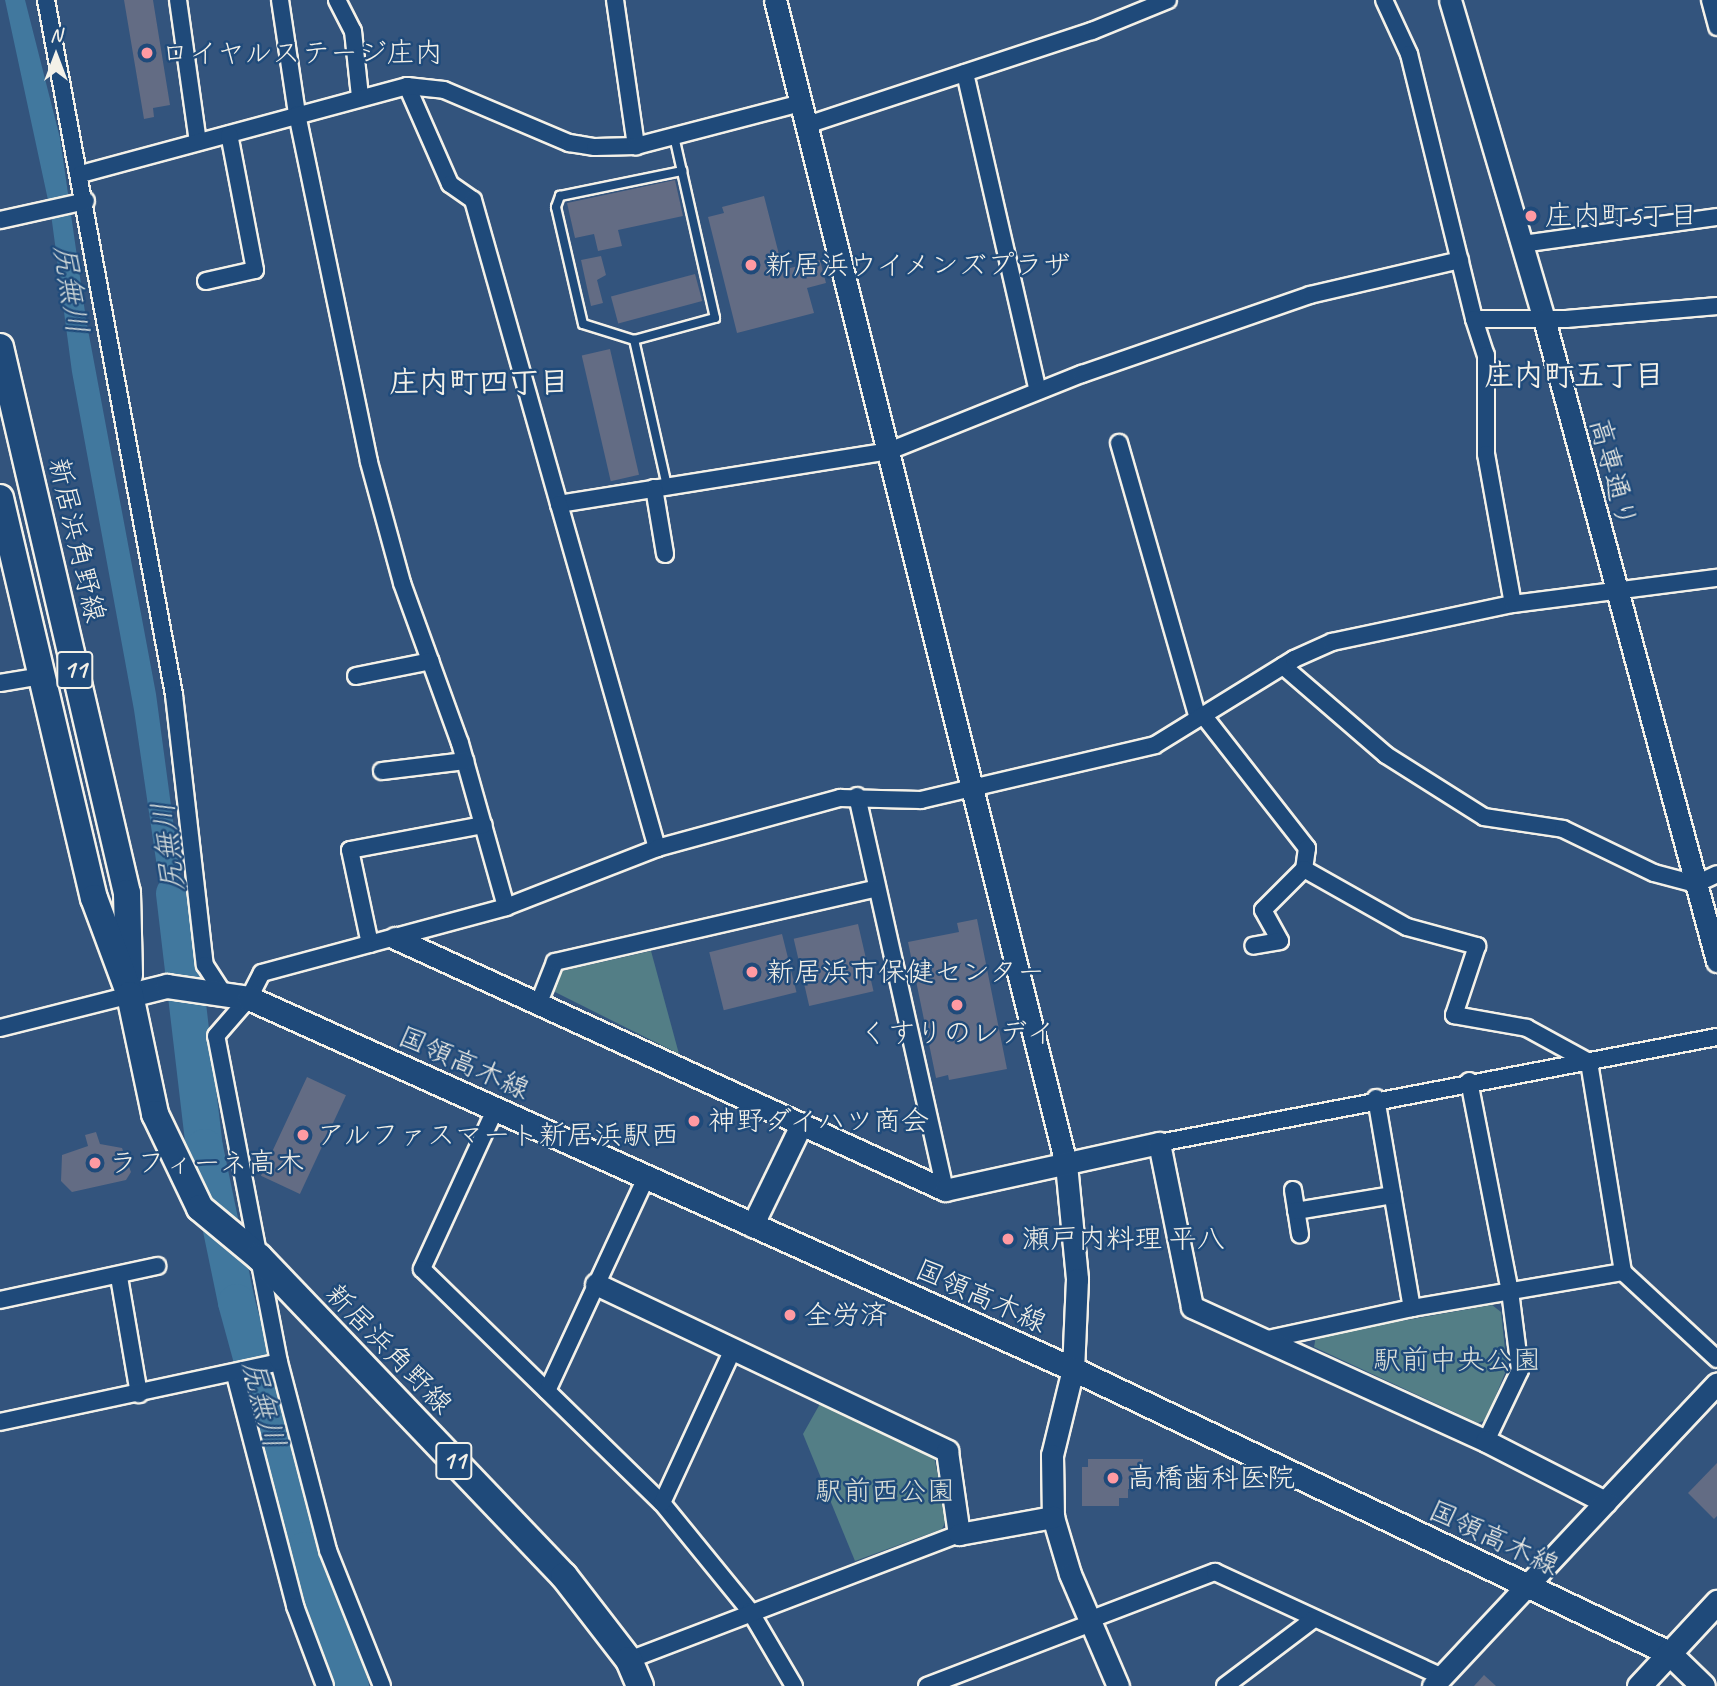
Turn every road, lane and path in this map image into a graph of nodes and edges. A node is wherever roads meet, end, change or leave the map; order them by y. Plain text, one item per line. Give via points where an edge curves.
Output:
1 (47, 0) edge
2 (178, 0) edge
3 (280, 0) edge
4 (337, 0) edge
5 (615, 0) edge
6 (775, 0) edge
7 (1168, 0) edge
8 (1384, 0) edge
9 (1450, 0) edge
10 (1710, 0) edge
11 (1717, 27) edge
12 (965, 73) junction
13 (407, 86) junction
14 (360, 96) junction
15 (802, 103) junction
16 (297, 114) junction
17 (807, 125) junction
18 (229, 134) junction
19 (674, 136) junction
20 (198, 142) junction
21 (636, 146) junction
22 (682, 171) junction
23 (81, 174) junction
24 (81, 202) junction
25 (1717, 217) edge
26 (0, 220) edge
27 (1522, 244) junction
28 (1460, 260) junction
29 (206, 281) dead end
30 (1717, 306) edge
31 (1474, 319) junction
32 (1544, 319) junction
33 (634, 340) junction
34 (0, 347) edge
35 (1038, 391) junction
36 (1119, 443) dead end
37 (889, 451) junction
38 (661, 487) junction
39 (0, 498) edge
40 (559, 504) junction
41 (664, 554) dead end
42 (1717, 578) edge
43 (1615, 588) junction
44 (1513, 604) junction
45 (431, 660) junction
46 (1283, 666) junction
47 (42, 676) junction
48 (356, 676) dead end
49 (0, 683) edge
50 (1200, 717) junction
51 (464, 761) junction
52 (382, 771) dead end
53 (974, 788) junction
54 (857, 796) junction
55 (484, 825) junction
56 (657, 848) junction
57 (1304, 869) junction
58 (1717, 874) edge
59 (1696, 884) junction
60 (877, 888) junction
61 (506, 907) junction
62 (395, 938) junction
63 (370, 944) junction
64 (1253, 946) dead end
65 (1717, 961) edge
66 (222, 990) junction
67 (130, 995) junction
68 (248, 998) junction
69 (538, 1005) junction
70 (0, 1028) edge
71 (1717, 1037) edge
72 (1589, 1062) junction
73 (1469, 1081) junction
74 (1377, 1098) junction
75 (495, 1110) junction
76 (802, 1124) junction
77 (1159, 1143) junction
78 (1066, 1164) junction
79 (646, 1178) junction
80 (945, 1190) junction
81 (1293, 1190) dead end
82 (1393, 1195) junction
83 (1296, 1211) junction
84 (752, 1226) junction
85 (1300, 1234) dead end
86 (254, 1254) junction
87 (157, 1266) dead end
88 (1623, 1272) junction
89 (119, 1277) junction
90 (596, 1284) junction
91 (1510, 1291) junction
92 (0, 1300) edge
93 (1412, 1308) junction
94 (1264, 1340) junction
95 (733, 1349) junction
96 (1717, 1359) edge
97 (274, 1364) junction
98 (1073, 1369) junction
99 (238, 1374) junction
100 (1717, 1382) edge
101 (547, 1391) junction
102 (139, 1394) junction
103 (0, 1422) edge
104 (1486, 1441) junction
105 (1605, 1502) junction
106 (662, 1503) junction
107 (1053, 1517) junction
108 (959, 1534) junction
109 (1527, 1586) junction
110 (1717, 1602) edge
111 (750, 1611) junction
112 (1314, 1619) junction
113 (1090, 1622) junction
114 (1669, 1653) junction
115 (629, 1660) junction
116 (1438, 1682) edge
117 (325, 1686) edge
118 (382, 1686) edge
119 (640, 1686) edge
120 (794, 1686) edge
121 (927, 1686) edge
122 (1118, 1686) edge
123 (1225, 1686) edge
124 (1639, 1686) edge
125 (1703, 1686) edge

1 - 23 street
2 - 20 street
3 - 16 street
4 - 14 street via 353,31
5 - 21 street
6 - 15 street
7 - 12 street
8 - 28 street via 1409,54
9 - 27 street, 高専通り
10 - 11 street
12 - 17 street
12 - 35 street
13 - 14 street
13 - 21 street via 444,90 569,143
13 - 40 street via 450,184 473,200
14 - 16 street
15 - 17 street
15 - 19 street
16 - 18 street
16 - 45 street via 369,463 402,583
17 - 37 street
18 - 20 street
18 - 29 street via 255,270
19 - 21 street
19 - 22 lane
20 - 23 street
22 - 33 lane via 715,318
22 - 33 lane via 560,196 556,207 583,324
23 - 24 street
24 - 26 street
24 - 66 street via 174,695 205,965
25 - 27 street
27 - 32 street, 高専通り
28 - 31 street
28 - 35 street via 1310,295
30 - 32 street
31 - 32 street
31 - 44 street via 1486,355 1486,454
32 - 43 street, 高専通り
33 - 38 lane
34 - 67 main road, 新居浜角野線 / 11 via 127,893
35 - 37 street
36 - 50 street
37 - 38 street
37 - 53 street
38 - 40 street
38 - 41 street
39 - 47 main road, 新居浜角野線 / 11
40 - 56 street
42 - 43 street
43 - 44 street
43 - 59 street, 高専通り
44 - 46 street via 1332,642
45 - 48 street
45 - 51 street
46 - 50 street
46 - 59 street via 1386,755 1484,817 1563,829 1654,873
47 - 49 street
47 - 67 main road, 新居浜角野線 / 11 via 94,898
50 - 53 street via 1155,745
50 - 57 street via 1307,848
51 - 52 street
51 - 55 street
53 - 54 street via 921,800
53 - 78 street
54 - 56 street
54 - 60 street
55 - 61 street
55 - 63 street via 357,845 350,850
56 - 61 street
57 - 64 street via 1263,910 1280,942
57 - 72 street via 1407,927 1477,946 1454,1015 1527,1028
58 - 59 street
59 - 65 street, 高専通り
60 - 69 street via 555,962
60 - 80 street
61 - 62 street
62 - 63 street
62 - 69 street
63 - 68 street via 262,973
66 - 67 main road, 国領高木線 via 167,986
66 - 68 main road, 国領高木線
67 - 70 street
67 - 86 main road, 新居浜角野線 / 11 via 155,1114 200,1208
68 - 75 main road, 国領高木線
68 - 86 street via 216,1036
69 - 76 street
71 - 72 street
72 - 73 street
72 - 88 street
73 - 74 street
73 - 91 street
74 - 77 street
74 - 82 street
75 - 79 main road, 国領高木線
75 - 101 street via 422,1269
76 - 80 street
76 - 84 street
77 - 78 street
77 - 94 street via 1192,1307
78 - 80 street
78 - 98 street via 1077,1279
79 - 84 main road, 国領高木線
79 - 90 street
81 - 83 street
82 - 83 street
82 - 93 street
83 - 85 street
84 - 98 main road, 国領高木線
86 - 97 street
86 - 115 main road, 新居浜角野線 / 11 via 564,1576
87 - 89 street
88 - 91 street
88 - 96 street
89 - 92 street
89 - 102 street
90 - 95 street
90 - 101 street
91 - 93 street
91 - 104 street via 1520,1370
93 - 94 street
94 - 104 street
95 - 106 street
95 - 108 street via 947,1451
97 - 99 street
97 - 118 street via 328,1550
98 - 107 street via 1052,1454
98 - 109 main road, 国領高木線
99 - 102 street
99 - 117 street via 295,1606
100 - 105 street
101 - 106 street
102 - 103 street
104 - 105 street
105 - 109 street
106 - 111 street
107 - 108 street
107 - 113 street
108 - 111 street
109 - 114 main road, 国領高木線
109 - 116 street
110 - 114 main road
111 - 115 street
111 - 120 street
112 - 113 street via 1215,1572
112 - 116 street
112 - 123 street
113 - 121 street
113 - 122 street
114 - 124 main road
114 - 125 main road, 国領高木線
115 - 119 main road, 新居浜角野線 / 11

